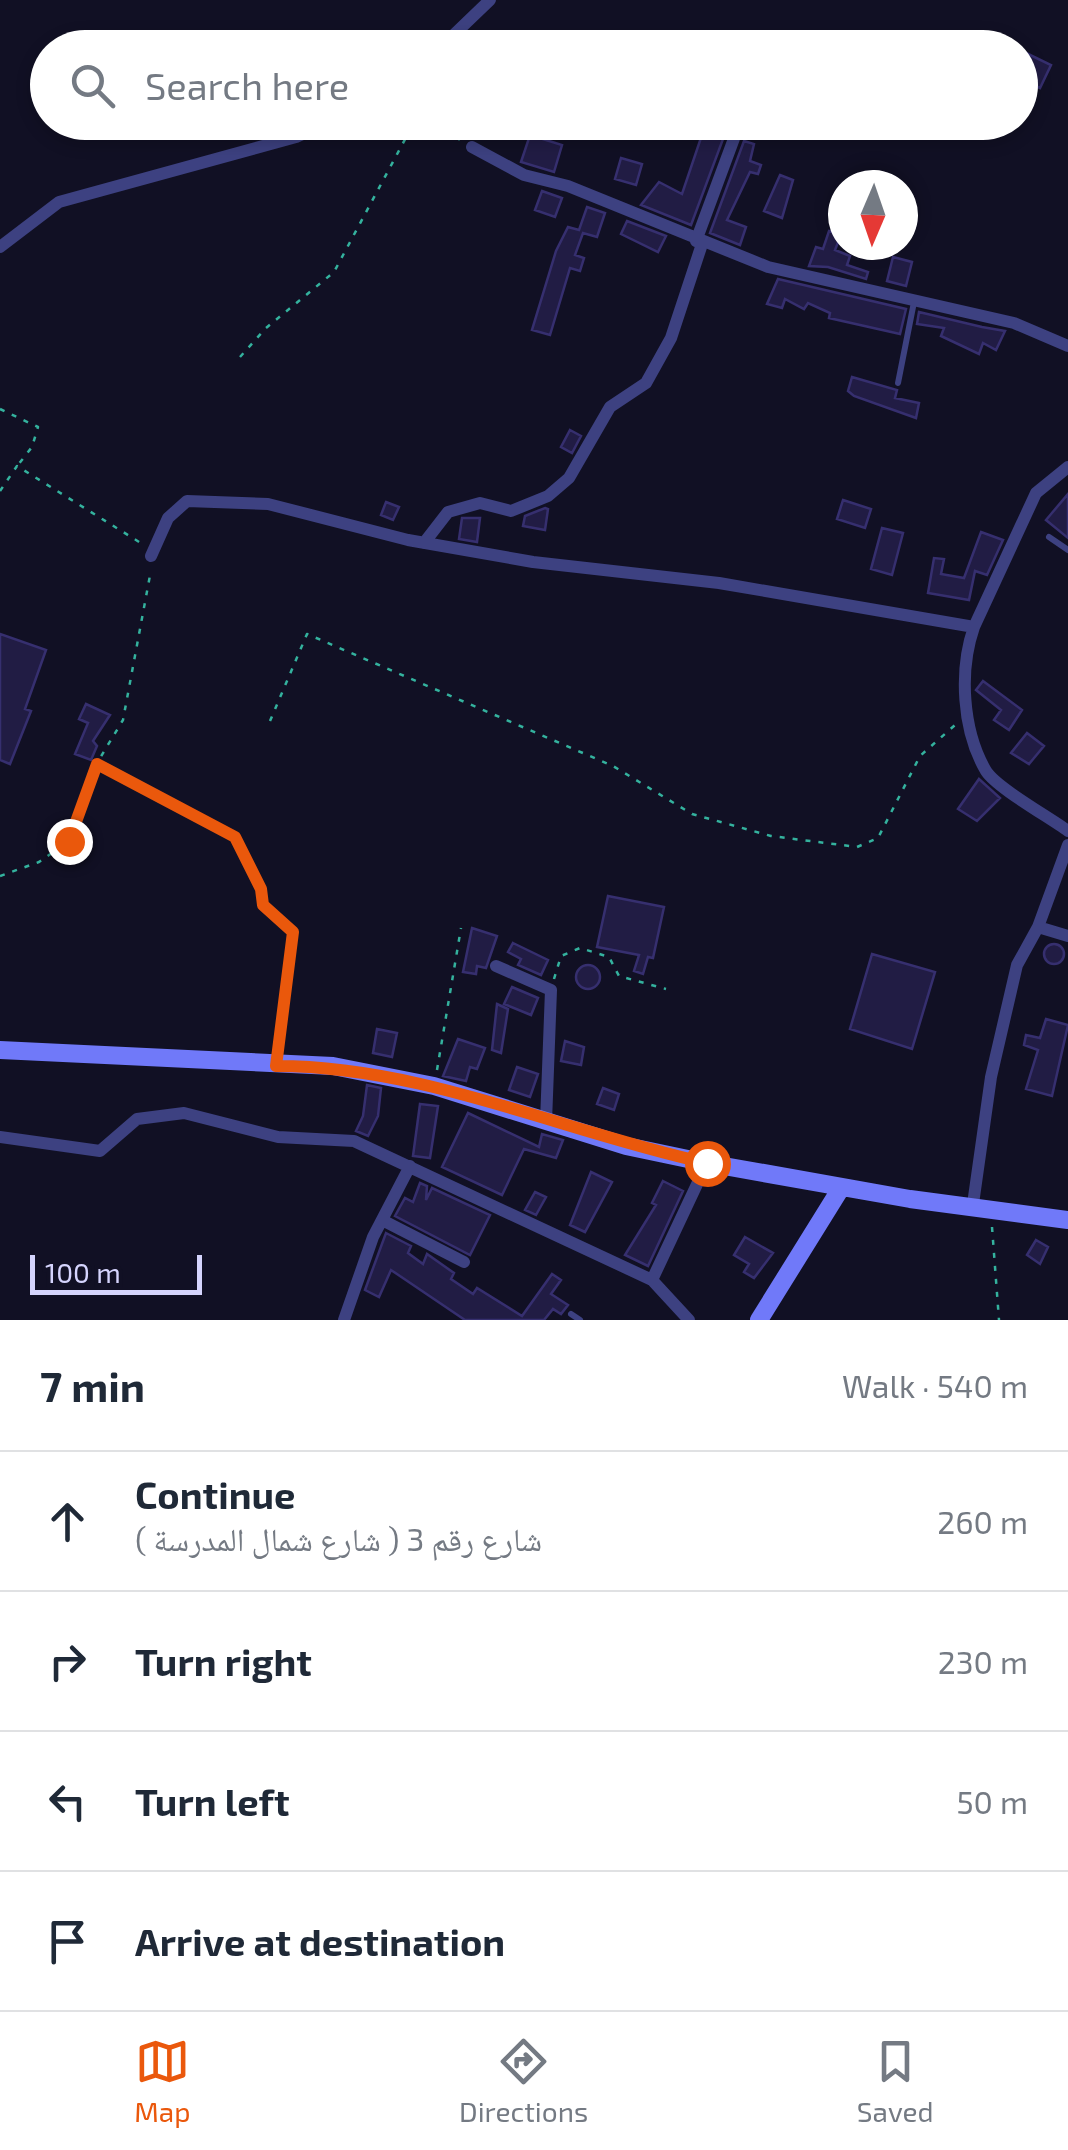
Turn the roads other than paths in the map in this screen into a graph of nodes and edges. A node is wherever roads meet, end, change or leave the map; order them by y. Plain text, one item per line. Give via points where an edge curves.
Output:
1 (490, 0) edge
2 (459, 30) edge
3 (285, 140) edge
4 (733, 140) edge
5 (472, 147) road end
6 (699, 242) junction
7 (0, 247) edge
8 (914, 302) junction
9 (1068, 346) edge
10 (898, 383) dead end
11 (1068, 468) edge
12 (1049, 537) dead end
13 (424, 543) junction
14 (1068, 550) edge
15 (151, 556) road end
16 (974, 627) junction
17 (1068, 831) edge
18 (1068, 845) edge
19 (1038, 927) junction
20 (1068, 936) edge
21 (496, 966) dead end
22 (0, 1050) edge
23 (546, 1122) junction
24 (0, 1137) edge
25 (707, 1163) junction
26 (410, 1166) junction
27 (841, 1188) junction
28 (981, 1205) junction
29 (382, 1220) junction
30 (1068, 1220) edge
31 (464, 1262) dead end
32 (652, 1280) junction
33 (571, 1314) dead end
34 (344, 1320) edge
35 (580, 1320) edge
36 (689, 1320) edge
37 (759, 1320) edge

1 - 2 street
3 - 7 street via 59,202
4 - 6 street
5 - 6 street via 524,175 568,186
6 - 8 street via 768,267
6 - 13 street via 671,338 646,384 610,407 569,478 548,496 511,510 480,503 448,512
8 - 9 street via 1014,323
8 - 10 lane
11 - 16 street via 1036,492
12 - 14 lane
13 - 15 street via 268,504 188,500 168,518
13 - 16 street
16 - 17 street via 962,660 968,715 987,773
18 - 19 street
19 - 20 street
19 - 28 street via 1017,965 992,1077
21 - 23 street via 551,990
22 - 23 street via 333,1066 434,1086
23 - 25 street
24 - 26 street via 100,1151 137,1119 184,1113 278,1137 354,1140
25 - 27 street
25 - 32 street
26 - 29 street
26 - 32 street
27 - 28 street
27 - 37 street
28 - 30 street
29 - 31 street
29 - 34 street
32 - 36 street
33 - 35 lane

